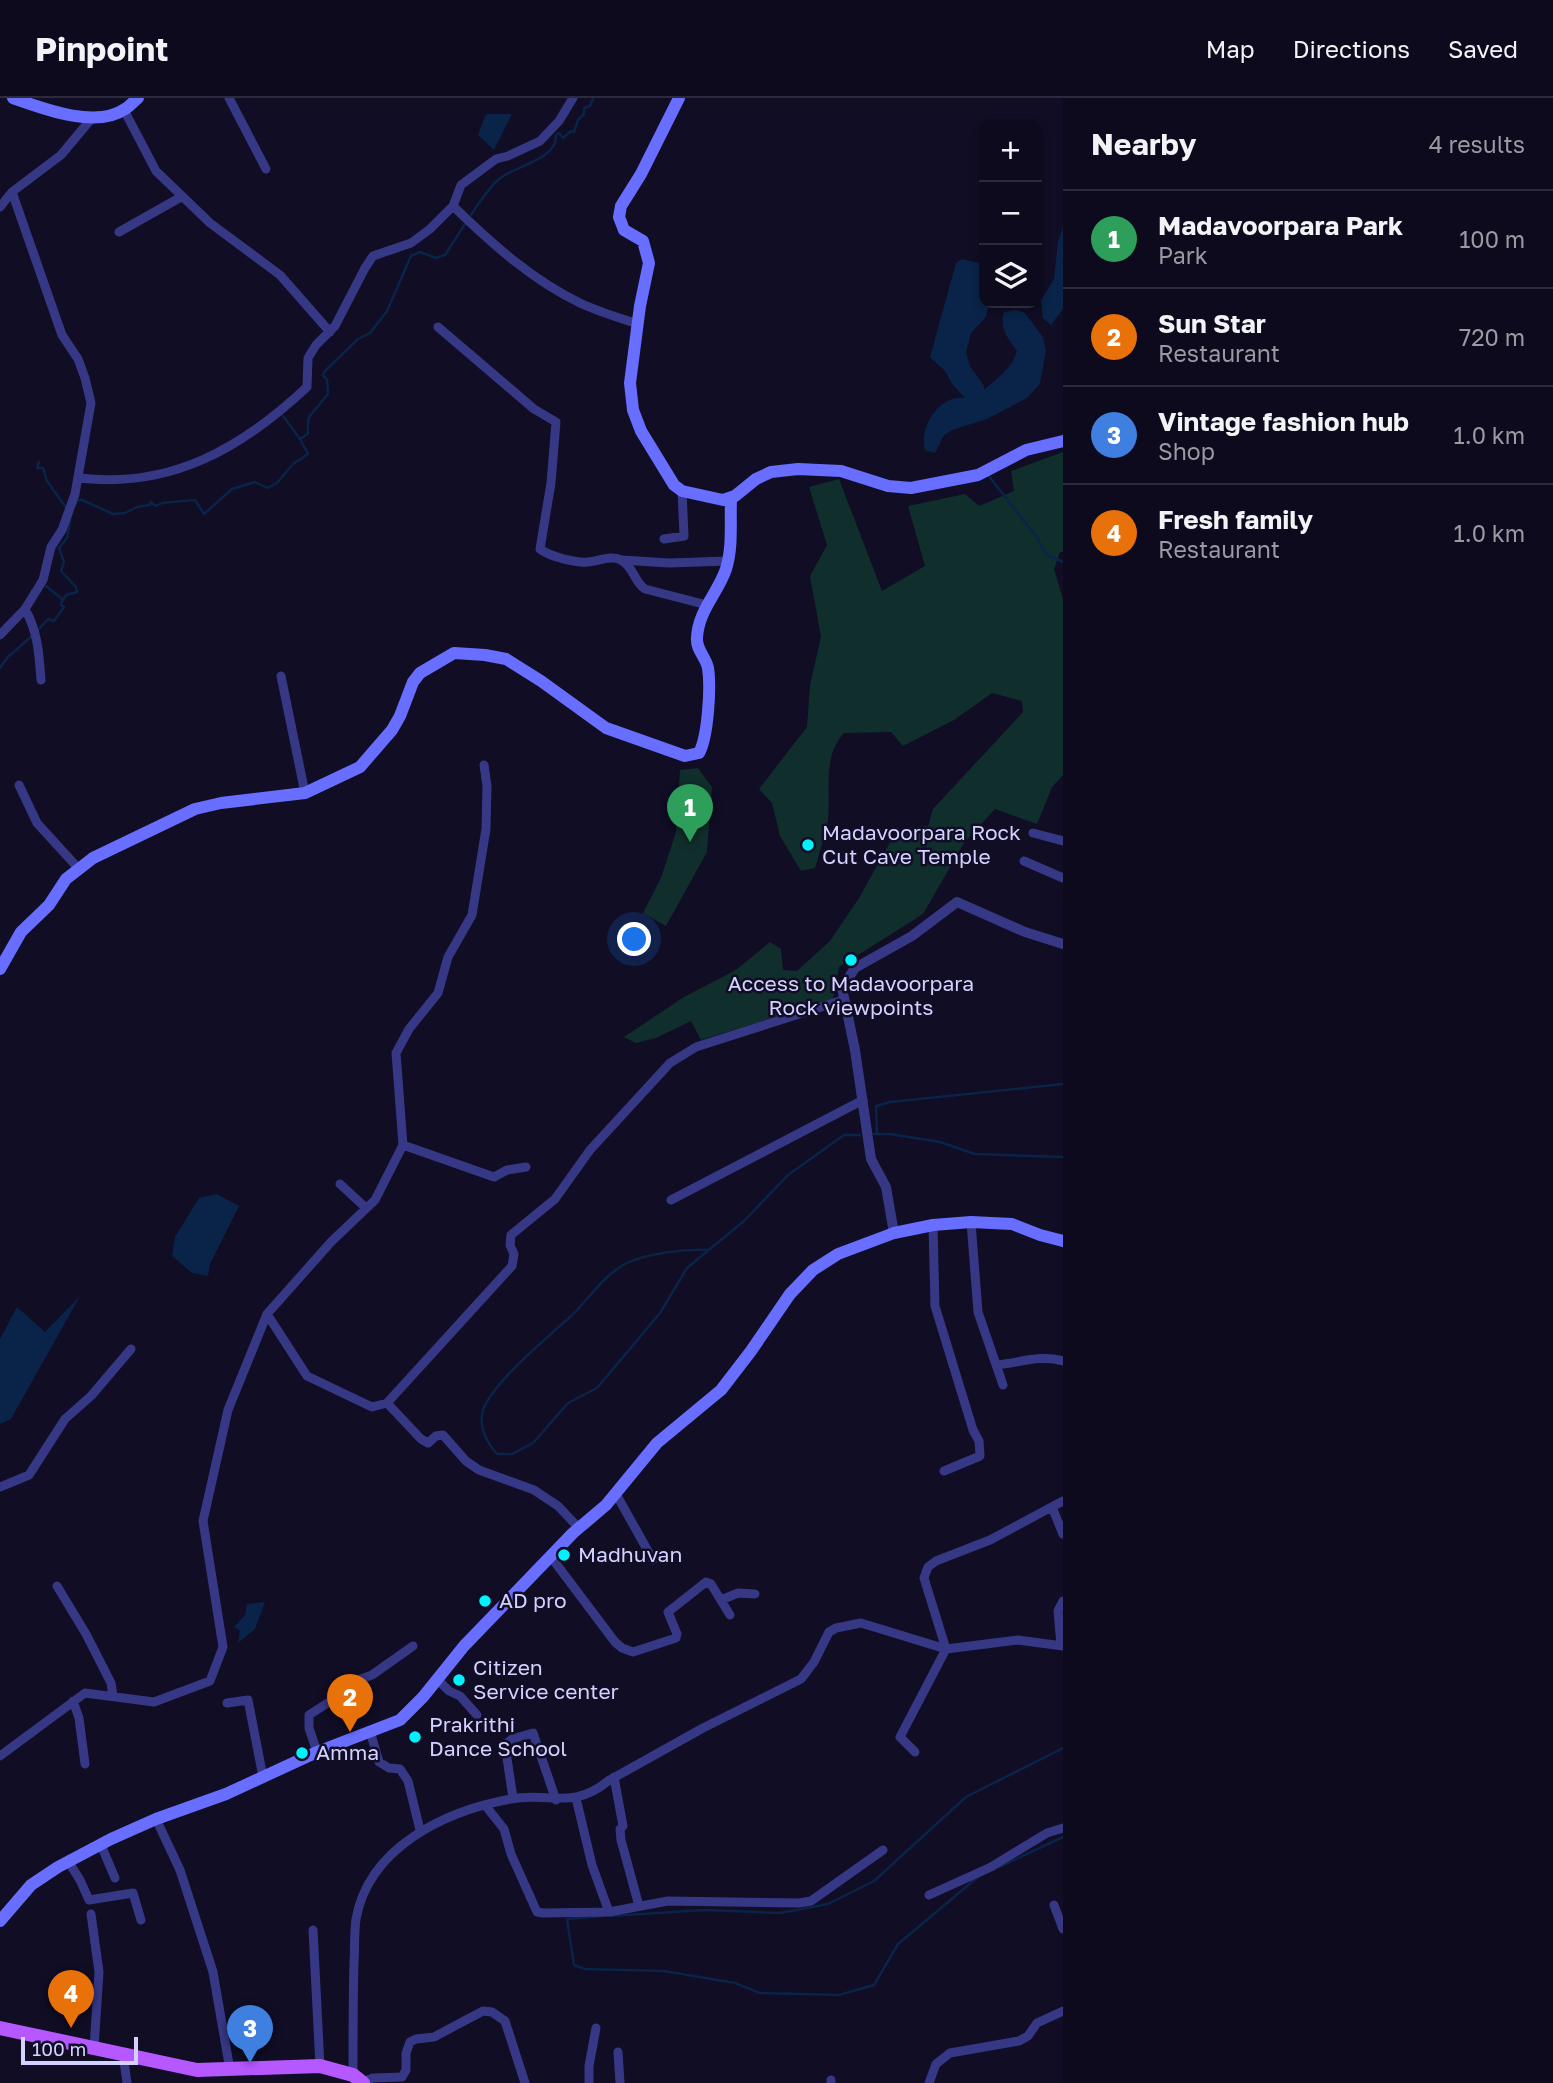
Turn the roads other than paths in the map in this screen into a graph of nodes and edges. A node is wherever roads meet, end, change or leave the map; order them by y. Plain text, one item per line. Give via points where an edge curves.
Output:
1 (13, 98) edge
2 (229, 98) edge
3 (573, 98) edge
4 (679, 98) edge
5 (136, 99) edge
6 (124, 110) junction
7 (92, 118) junction
8 (266, 169) dead end
9 (12, 192) junction
10 (181, 197) junction
11 (453, 206) junction
12 (0, 207) edge
13 (119, 232) dead end
14 (638, 324) junction
15 (438, 327) dead end
16 (330, 332) junction
17 (1063, 441) edge
18 (79, 478) junction
19 (682, 491) junction
20 (731, 499) junction
21 (664, 539) dead end
22 (622, 560) junction
23 (728, 561) junction
24 (707, 605) junction
25 (25, 609) junction
26 (0, 635) edge
27 (281, 676) dead end
28 (41, 680) dead end
29 (484, 765) dead end
30 (19, 785) dead end
31 (305, 793) junction
32 (1033, 833) dead end
33 (1063, 841) edge
34 (1024, 861) dead end
35 (78, 868) junction
36 (1063, 878) edge
37 (1063, 944) edge
38 (0, 969) edge
39 (843, 1000) junction
40 (863, 1100) junction
41 (403, 1145) junction
42 (526, 1167) dead end
43 (340, 1184) dead end
44 (671, 1200) dead end
45 (366, 1208) junction
46 (971, 1222) junction
47 (933, 1225) junction
48 (894, 1233) junction
49 (1063, 1241) edge
50 (267, 1314) junction
51 (131, 1349) dead end
52 (1063, 1361) edge
53 (996, 1365) junction
54 (1003, 1385) dead end
55 (387, 1403) junction
56 (944, 1471) dead end
57 (0, 1487) edge
58 (616, 1494) junction
59 (1063, 1501) edge
60 (1052, 1507) junction
61 (579, 1528) junction
62 (1063, 1534) edge
63 (551, 1557) junction
64 (653, 1560) dead end
65 (57, 1586) dead end
66 (755, 1594) dead end
67 (721, 1600) junction
68 (1063, 1601) edge
69 (730, 1615) dead end
70 (413, 1646) dead end
71 (1062, 1646) edge
72 (946, 1649) junction
73 (438, 1679) junction
74 (113, 1696) junction
75 (73, 1701) junction
76 (227, 1703) dead end
77 (477, 1716) dead end
78 (370, 1731) junction
79 (317, 1752) junction
80 (915, 1752) dead end
81 (0, 1755) edge
82 (85, 1764) dead end
83 (263, 1777) junction
84 (614, 1777) junction
85 (513, 1798) junction
86 (576, 1798) junction
87 (556, 1800) junction
88 (485, 1805) junction
89 (156, 1819) junction
90 (1063, 1828) edge
91 (420, 1830) junction
92 (101, 1845) junction
93 (883, 1850) dead end
94 (68, 1861) junction
95 (115, 1878) dead end
96 (929, 1895) dead end
97 (1054, 1905) dead end
98 (639, 1906) junction
99 (609, 1912) junction
100 (91, 1913) dead end
101 (141, 1920) dead end
102 (0, 1921) edge
103 (1063, 1929) edge
104 (313, 1930) dead end
105 (1063, 2011) edge
106 (0, 2028) edge
107 (596, 2028) dead end
108 (94, 2048) junction
109 (618, 2052) dead end
110 (123, 2054) junction
111 (320, 2066) junction
112 (230, 2070) junction
113 (359, 2080) edge
114 (127, 2083) edge
115 (525, 2083) edge
116 (589, 2083) edge
117 (620, 2083) edge
118 (929, 2083) edge

1 - 7 main road
2 - 8 street
3 - 11 street via 540,141 496,159 461,185
4 - 14 main road via 619,217 624,230 643,241 647,253 648,274
5 - 6 main road
6 - 7 main road
6 - 10 street via 156,172
7 - 9 street via 61,155
9 - 12 street
9 - 18 street via 62,335 85,377 90,403
10 - 13 street
10 - 16 street via 279,275
11 - 14 street via 491,243 561,293
11 - 16 street via 411,243 373,256
14 - 19 main road via 630,383 633,410 670,480
15 - 22 street via 534,409 556,422 540,549 586,562
16 - 18 street via 308,358 307,387 244,438 208,459 151,477 119,481
17 - 20 main road via 1026,450 978,475 911,488 841,471 798,469 771,472
18 - 25 street via 43,580
19 - 20 main road
19 - 21 street via 684,536
20 - 23 main road
22 - 23 street via 669,564
22 - 24 street via 645,589
23 - 24 main road
24 - 31 main road via 697,640 708,668 705,732 699,753 685,756 606,728 506,659 454,653 419,673 396,723 370,757
25 - 26 street
25 - 28 street via 38,639
27 - 31 street
29 - 41 street via 486,829 472,915 448,957 438,993 396,1053
30 - 35 street via 37,823
31 - 35 main road via 195,809
32 - 33 street
34 - 36 street
35 - 38 main road via 21,932
37 - 39 street via 957,902 912,936 855,968 842,988
39 - 40 street
39 - 55 street via 696,1047 670,1063 590,1150 555,1199 511,1235 512,1266
40 - 44 street
40 - 48 street via 871,1158 886,1187
41 - 42 street via 494,1177
41 - 45 street via 375,1200
43 - 45 street
45 - 50 street
46 - 47 main road
46 - 49 main road via 1012,1224
46 - 53 street via 978,1312
47 - 48 main road
47 - 56 street via 935,1306 979,1441 979,1455
48 - 58 main road via 838,1254 813,1270 790,1294 721,1390 657,1443
50 - 55 street via 307,1377 372,1407
50 - 74 street via 228,1410 203,1521 223,1647 214,1670 209,1681 154,1702
51 - 57 street via 65,1419 29,1475
52 - 53 street via 1032,1358
53 - 54 street
55 - 61 street via 421,1439 428,1443 440,1434 479,1470 534,1490
58 - 61 main road
58 - 64 street
59 - 60 street
60 - 62 street
60 - 72 street via 928,1567 924,1578
61 - 63 main road
63 - 67 street via 615,1642 633,1652 676,1638 668,1612 704,1583 709,1583
63 - 73 main road
65 - 74 street via 111,1683
66 - 67 street via 738,1593
67 - 69 street
68 - 71 street via 1058,1611
70 - 79 street via 309,1715
71 - 72 street via 1018,1640
72 - 80 street via 900,1737
72 - 84 street via 861,1623 836,1628 829,1632 801,1679
73 - 77 street
73 - 78 main road via 400,1720
74 - 75 street via 85,1693
75 - 81 street
75 - 82 street
76 - 83 street via 248,1700
78 - 79 main road
78 - 91 street via 379,1762 400,1769 408,1781
79 - 83 main road
83 - 89 main road
84 - 86 street via 594,1793
84 - 98 street via 623,1826 621,1840
85 - 87 street
85 - 87 street via 505,1745 533,1732
85 - 88 street
86 - 87 street
86 - 99 street
88 - 91 street
88 - 99 street via 504,1829 537,1912
89 - 92 main road
89 - 112 street via 180,1870 213,1972
90 - 96 street
91 - 113 street via 369,1880 356,1919
92 - 94 main road
92 - 95 street
93 - 98 street via 811,1901 668,1901
94 - 101 street via 89,1900 133,1893
94 - 102 main road via 31,1885
97 - 103 street
98 - 99 street
100 - 108 street via 99,1972
104 - 111 street
105 - 118 street via 1037,2023 1019,2041 950,2053 936,2064
106 - 108 main road
107 - 116 street
108 - 110 main road
109 - 117 street
110 - 112 main road via 197,2070
110 - 114 street
111 - 112 main road
111 - 113 main road
113 - 115 street via 402,2077 410,2042 434,2037 482,2011 505,2021

